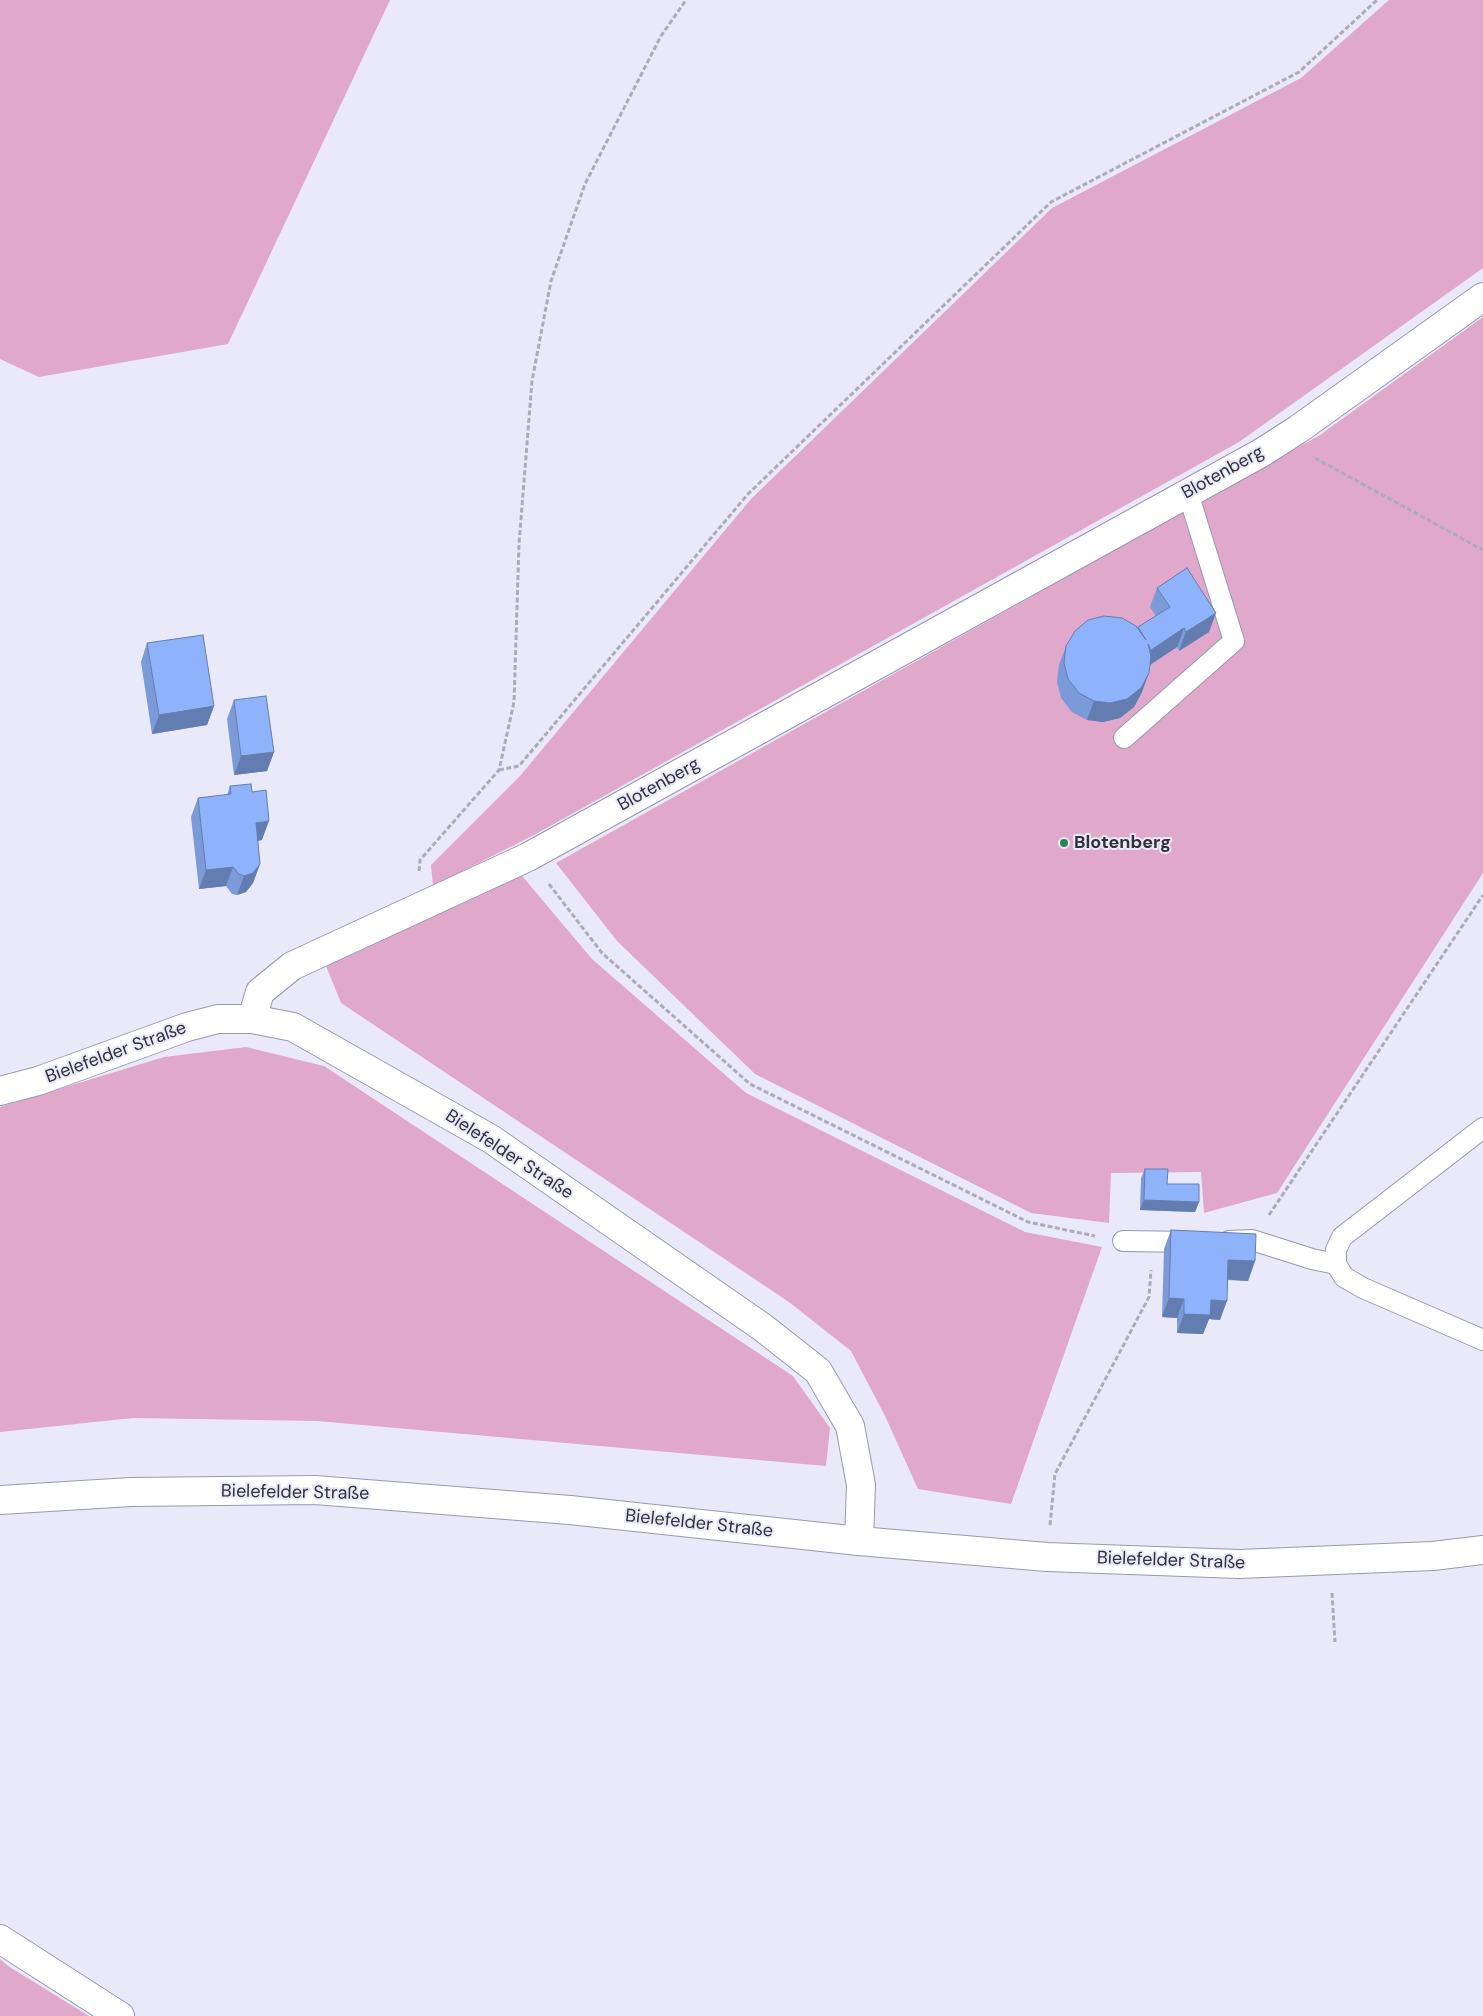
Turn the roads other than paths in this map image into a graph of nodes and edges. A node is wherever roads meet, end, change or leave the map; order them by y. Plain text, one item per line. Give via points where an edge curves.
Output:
1 (1483, 297) edge
2 (1188, 493) junction
3 (1124, 738) dead end
4 (252, 1019) junction
5 (0, 1091) edge
6 (1483, 1128) edge
7 (1123, 1241) road end
8 (1336, 1264) junction
9 (1483, 1340) edge
10 (0, 1500) edge
11 (859, 1541) junction
12 (1483, 1550) edge
13 (0, 1940) edge
14 (120, 2016) edge

1 - 2 street, Blotenberg via 1297,430
2 - 3 lane via 1234,641
2 - 4 street, Blotenberg via 528,857 292,966 260,992
4 - 5 street, Bielefelder Straße via 218,1019 187,1027 38,1081
4 - 11 street, Bielefelder Straße via 293,1027 491,1139 762,1327 818,1371 850,1426 861,1485
6 - 8 lane via 1342,1237 1336,1250
7 - 8 lane via 1252,1240
8 - 9 lane via 1344,1277 1364,1288
10 - 11 street, Bielefelder Straße via 131,1492 315,1490 570,1510
11 - 12 street, Bielefelder Straße via 1047,1557 1240,1564 1433,1556
13 - 14 street

